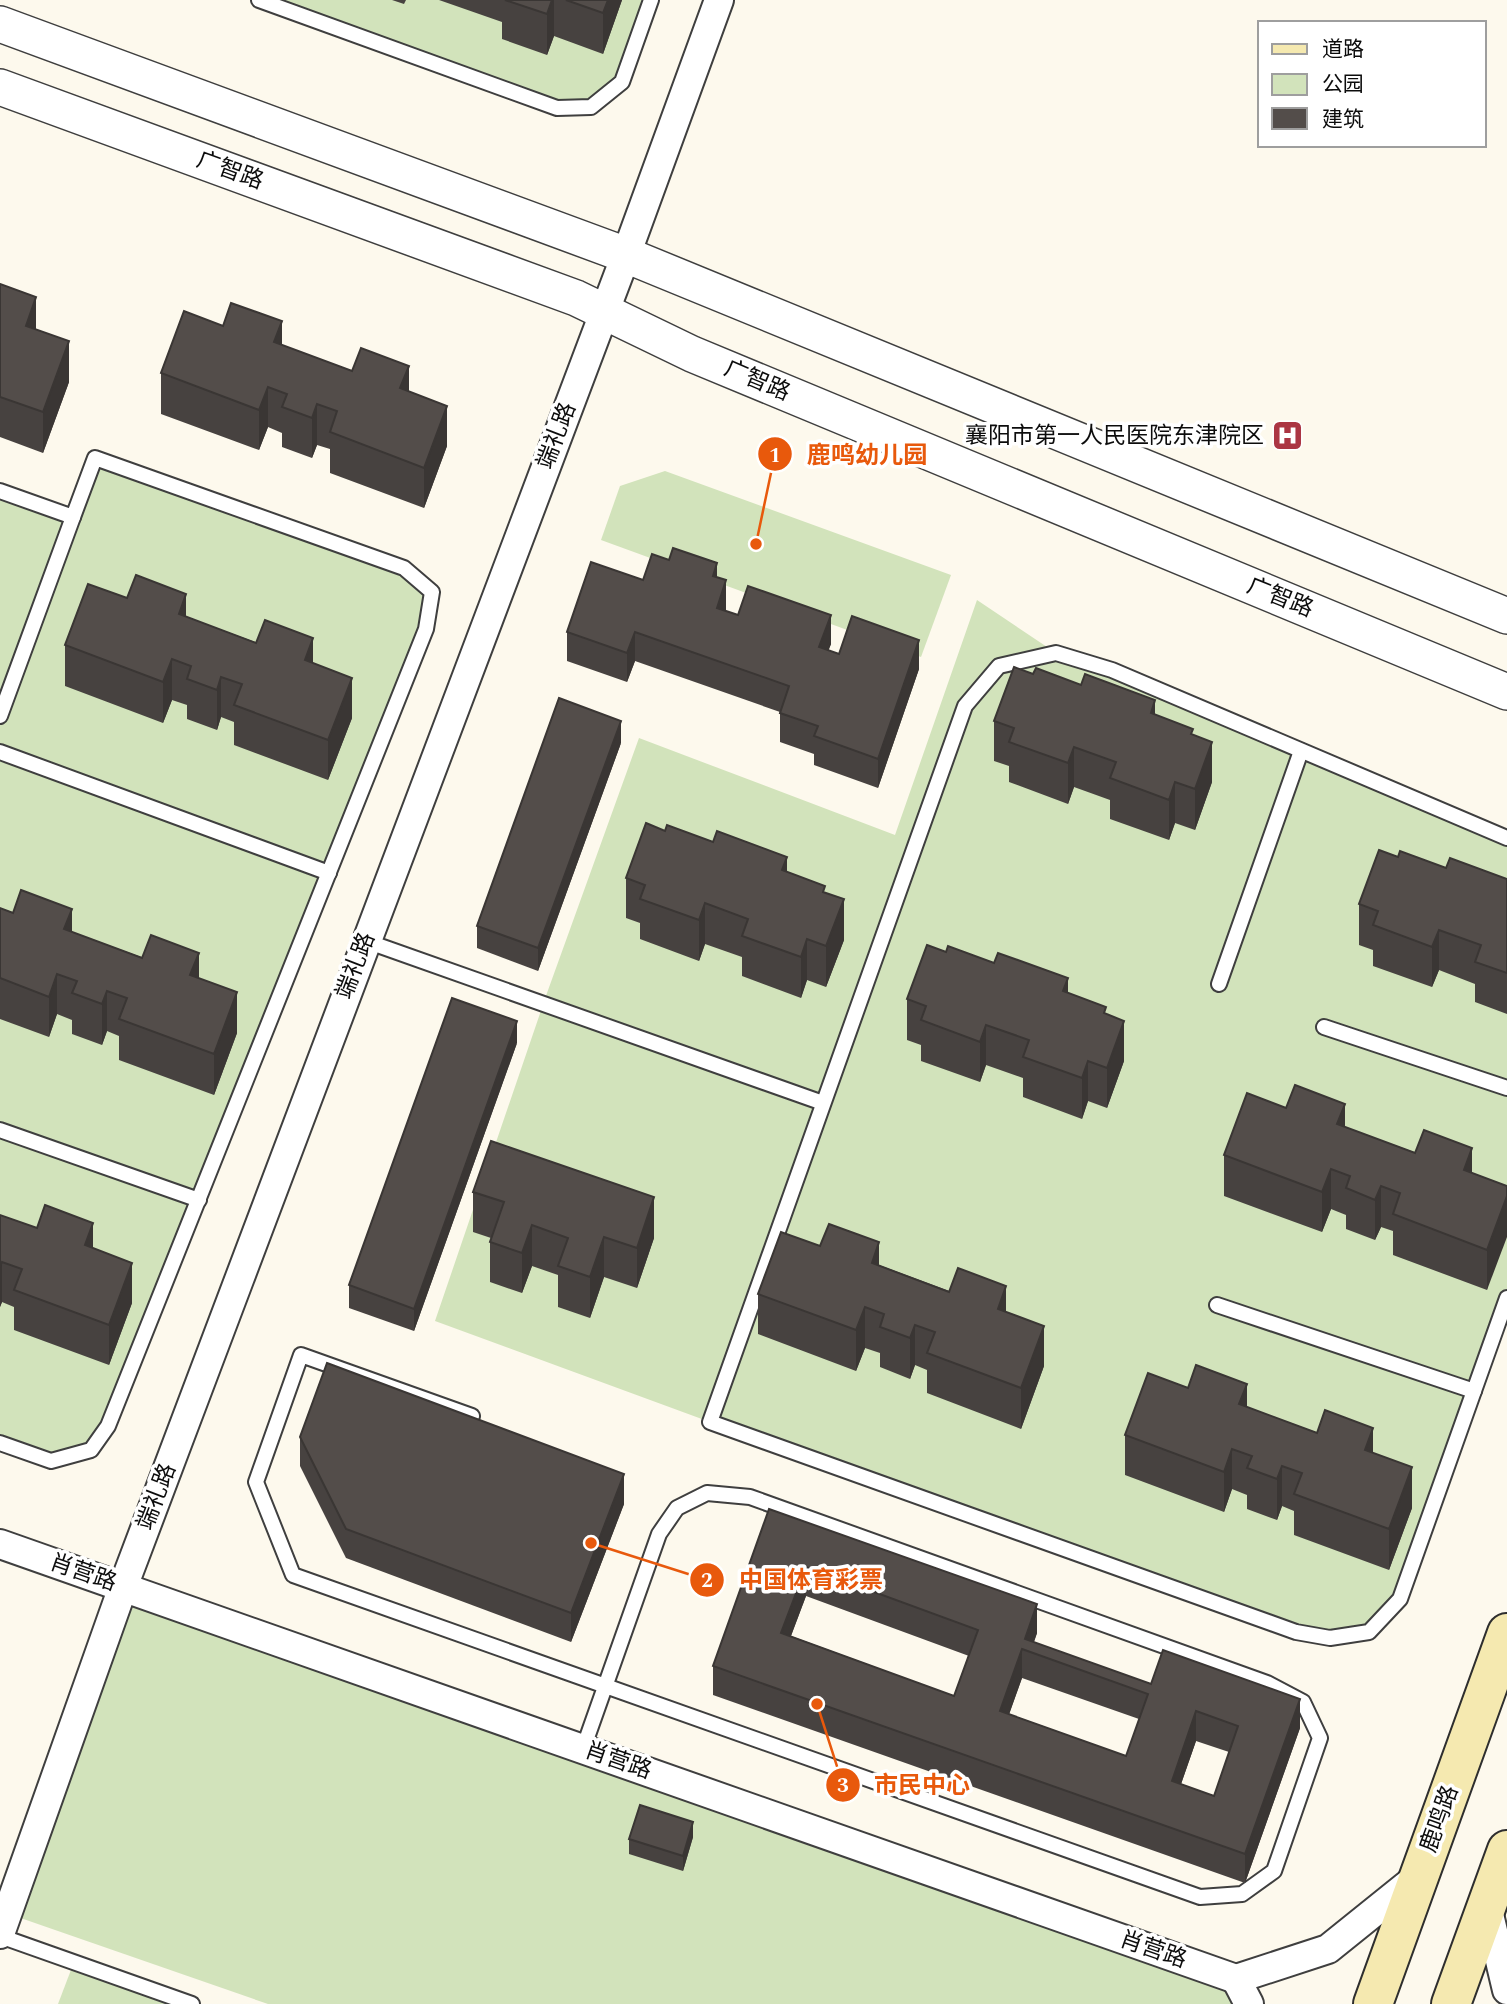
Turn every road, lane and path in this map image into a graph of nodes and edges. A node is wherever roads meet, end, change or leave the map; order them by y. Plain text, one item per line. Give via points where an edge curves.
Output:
1 (259, 0) edge
2 (652, 0) edge
3 (719, 0) edge
4 (0, 24) edge
5 (0, 87) edge
6 (626, 255) junction
7 (603, 311) junction
8 (0, 491) edge
9 (73, 517) junction
10 (1507, 616) edge
11 (1507, 692) edge
12 (0, 716) edge
13 (1301, 751) junction
14 (0, 752) edge
15 (1507, 838) edge
16 (329, 873) junction
17 (366, 940) junction
18 (1219, 984) dead end
19 (1324, 1027) dead end
20 (1507, 1088) edge
21 (823, 1102) junction
22 (0, 1130) edge
23 (199, 1200) junction
24 (1507, 1298) edge
25 (1217, 1305) dead end
26 (1474, 1391) junction
27 (472, 1416) edge
28 (0, 1443) edge
29 (0, 1544) edge
30 (122, 1587) junction
31 (1507, 1633) edge
32 (606, 1686) junction
33 (583, 1749) junction
34 (1507, 1850) edge
35 (1420, 1875) junction
36 (1487, 1906) junction
37 (0, 1935) edge
38 (1236, 1979) junction
39 (1507, 1990) edge
40 (192, 2004) edge
41 (1249, 2004) edge
42 (1373, 2004) edge
43 (1451, 2004) edge

1 - 2 lane via 557,108 591,107 622,82
3 - 6 street, 端礼路
4 - 6 street
5 - 7 street, 广智路
6 - 7 street, 端礼路
6 - 10 street
7 - 11 street, 广智路 via 704,359
7 - 17 street, 端礼路
8 - 9 lane
9 - 12 lane
9 - 16 lane via 95,458 404,568 432,592 426,629
13 - 15 lane
13 - 18 lane
13 - 21 lane via 1112,670 1056,653 999,666 965,706
14 - 16 lane
16 - 23 lane
17 - 21 lane
17 - 30 street, 端礼路
19 - 20 lane
21 - 26 lane via 710,1422 1296,1632 1330,1639 1369,1632 1400,1599
22 - 23 lane
23 - 28 lane via 108,1426 91,1450 51,1461
24 - 26 lane
25 - 26 lane
27 - 32 lane via 301,1355 256,1482 293,1575
29 - 30 street, 肖营路
30 - 33 street, 肖营路
30 - 37 street, 端礼路
31 - 35 main road, 鹿鸣路
32 - 32 lane via 1200,1897 1242,1894 1274,1871 1320,1738 1303,1702 1267,1683 750,1497 707,1493 677,1508 659,1534
32 - 33 lane
33 - 38 street, 肖营路
34 - 36 main road
35 - 38 street via 1328,1949
35 - 42 main road, 鹿鸣路
36 - 39 street
36 - 43 main road
37 - 40 lane
38 - 41 street

